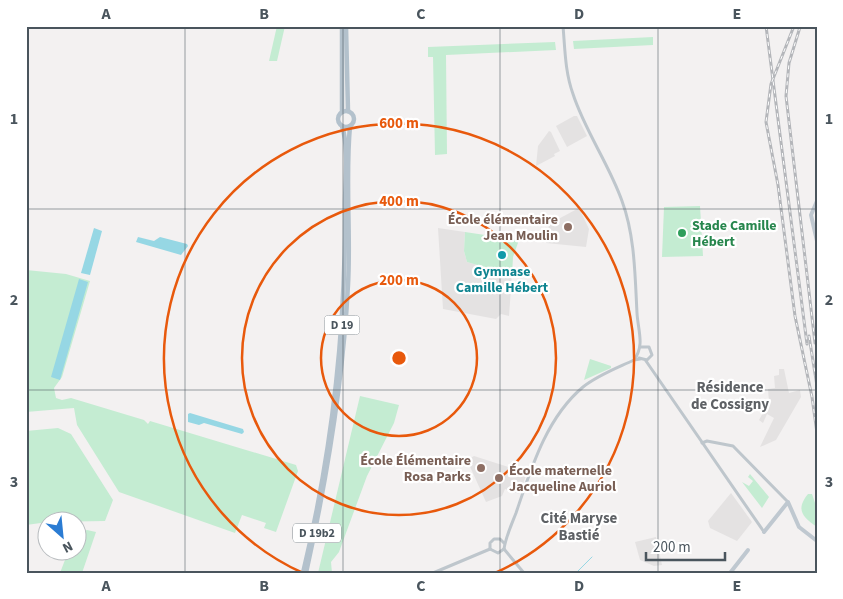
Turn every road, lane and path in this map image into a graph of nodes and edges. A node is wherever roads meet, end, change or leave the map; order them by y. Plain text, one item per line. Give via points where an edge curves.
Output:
1 (342, 26) edge
2 (346, 26) edge
3 (563, 26) edge
4 (345, 112) junction
5 (342, 126) junction
6 (350, 126) junction
7 (817, 201) edge
8 (817, 242) edge
9 (642, 345) junction
10 (638, 355) junction
11 (640, 359) junction
12 (634, 360) junction
13 (648, 361) junction
14 (702, 443) junction
15 (323, 493) joint
16 (788, 502) junction
17 (764, 532) joint
18 (505, 536) junction
19 (501, 539) junction
20 (817, 541) edge
21 (504, 543) junction
22 (490, 549) junction
23 (504, 549) junction
24 (748, 550) dead end
25 (304, 573) edge
26 (433, 573) edge
27 (524, 573) edge
28 (730, 573) edge

1 - 4 main road
2 - 4 main road
3 - 9 street via 572,93 621,196 631,233
4 - 5 main road via 338,118
4 - 6 main road via 354,118
5 - 6 main road
5 - 25 main road, D 19 via 346,248 340,351 330,435
6 - 15 main road, D 19 via 346,319 337,411
7 - 8 main road via 812,208 811,219
9 - 10 street
9 - 13 street via 652,351
10 - 11 street
10 - 12 street
11 - 12 street
11 - 13 street
12 - 18 street via 582,388 558,418 539,450
13 - 14 street
14 - 16 street via 707,440 733,446
14 - 17 street
15 - 25 main road, D 19b2
16 - 17 main road
16 - 20 main road via 799,528
18 - 19 street
18 - 21 street
19 - 21 street
19 - 22 street via 491,541
21 - 23 street
22 - 23 street via 496,553
22 - 26 street
23 - 27 street
24 - 28 main road

